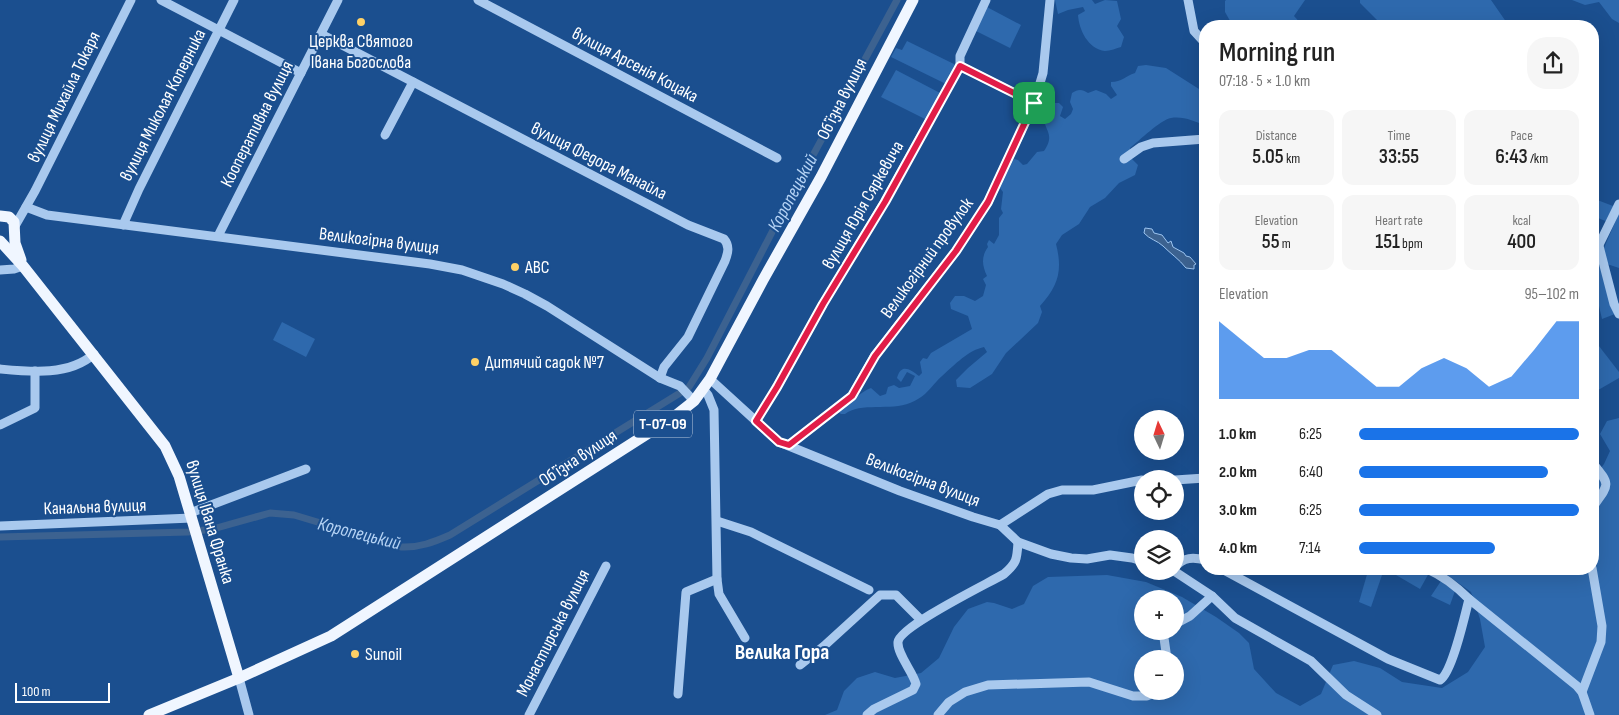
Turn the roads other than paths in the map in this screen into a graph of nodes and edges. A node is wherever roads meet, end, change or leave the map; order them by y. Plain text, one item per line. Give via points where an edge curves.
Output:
1 (131, 0) edge
2 (161, 0) edge
3 (234, 0) edge
4 (338, 0) edge
5 (478, 0) edge
6 (912, 0) edge
7 (986, 0) edge
8 (1050, 0) edge
9 (1188, 0) edge
10 (219, 30) junction
11 (321, 34) junction
12 (1199, 36) edge
13 (960, 66) junction
14 (301, 74) junction
15 (413, 82) junction
16 (1034, 103) junction
17 (385, 135) dead end
18 (1199, 139) edge
19 (777, 158) dead end
20 (1124, 159) dead end
21 (1619, 204) edge
22 (26, 207) junction
23 (1, 216) edge
24 (123, 225) junction
25 (14, 229) junction
26 (218, 236) junction
27 (0, 239) edge
28 (1599, 246) joint
29 (23, 266) junction
30 (0, 270) edge
31 (1619, 314) edge
32 (94, 354) junction
33 (0, 369) edge
34 (35, 371) junction
35 (660, 378) junction
36 (710, 379) junction
37 (704, 390) junction
38 (694, 401) junction
39 (756, 421) junction
40 (0, 425) edge
41 (789, 445) junction
42 (306, 469) dead end
43 (1599, 471) edge
44 (1199, 478) edge
45 (1184, 479) edge
46 (1134, 482) edge
47 (1599, 498) edge
48 (192, 518) junction
49 (717, 521) junction
50 (1000, 525) junction
51 (0, 526) edge
52 (1018, 542) junction
53 (1134, 559) edge
54 (1184, 559) edge
55 (1199, 559) edge
56 (606, 566) dead end
57 (1233, 575) edge
58 (1438, 575) edge
59 (1593, 575) edge
60 (1184, 578) edge
61 (717, 579) junction
62 (869, 590) dead end
63 (1212, 596) junction
64 (1469, 599) junction
65 (1184, 619) edge
66 (921, 620) junction
67 (745, 638) dead end
68 (800, 665) dead end
69 (238, 678) junction
70 (1582, 692) junction
71 (678, 694) dead end
72 (1134, 696) edge
73 (149, 715) edge
74 (250, 715) edge
75 (529, 715) edge
76 (867, 715) edge
77 (938, 715) edge
78 (1376, 715) edge
79 (1590, 715) edge

1 - 22 street, вулиця Михайла Токаря
2 - 10 street
3 - 10 street, вулиця Миколая Коперника
4 - 11 street, Кооперативна вулиця
5 - 19 street, вулиця Арсенія Коцака
6 - 36 main road, Обʼїзна вулиця / Т-07-09 via 821,177
7 - 13 street, вулиця Юрія Сяркевича via 960,56
8 - 16 street, Великогірний провулок via 1043,73
9 - 12 street via 1194,31
10 - 14 street
10 - 24 street, вулиця Миколая Коперника
11 - 14 street, Кооперативна вулиця
11 - 15 street, вулиця Федора Манайла
13 - 16 street
13 - 39 street, вулиця Юрія Сяркевича via 885,202
14 - 26 street, Кооперативна вулиця
15 - 17 street
15 - 35 street, вулиця Федора Манайла via 728,243 725,261 688,336
16 - 41 street, Великогірний провулок via 988,202 956,251 875,356 852,396
18 - 20 street via 1153,143
21 - 28 street
22 - 23 street
22 - 24 street, Великогірна вулиця via 47,214
22 - 25 street, вулиця Михайла Токаря
23 - 25 main road via 9,217
24 - 26 street, Великогірна вулиця
25 - 27 main road via 9,237
25 - 29 main road, вулиця Івана Франка via 16,248
26 - 35 street, Великогірна вулиця via 462,270 503,284 547,306
27 - 29 main road, вулиця Івана Франка
28 - 31 street
29 - 30 street
29 - 32 main road, вулиця Івана Франка
32 - 34 street via 65,369
32 - 48 main road, вулиця Івана Франка via 165,446 176,468
33 - 34 street
34 - 40 street via 35,408
35 - 38 street, Великогірна вулиця via 680,386
36 - 37 main road, Обʼїзна вулиця / Т-07-09
36 - 39 street, Великогірна вулиця
37 - 38 main road, Обʼїзна вулиця / Т-07-09
37 - 49 street via 714,410
38 - 69 main road, Обʼїзна вулиця / Т-07-09 via 676,416 343,629
39 - 41 street, Великогірна вулиця via 779,442
41 - 50 street, Великогірна вулиця via 900,491
42 - 48 street, Канальна вулиця
43 - 47 street via 1607,487
44 - 45 street
46 - 50 street via 1048,494
48 - 51 street, Канальна вулиця
48 - 69 main road, вулиця Івана Франка
49 - 61 street
49 - 62 street via 751,532
50 - 52 street
52 - 53 street via 1070,558 1110,555
52 - 66 street via 1017,560 1013,567
54 - 55 street
56 - 75 street, Монастирська вулиця
57 - 64 street via 1388,659 1440,680 1449,667
58 - 64 street
59 - 70 street via 1602,626 1601,642
60 - 63 street
61 - 67 street via 719,594
61 - 71 street via 686,592
63 - 65 street
63 - 78 street via 1234,618 1311,661 1346,695
64 - 70 street
66 - 68 street via 896,595 880,595
66 - 76 street via 902,634 898,642 916,684 913,690
69 - 73 main road, Т-07-09
69 - 74 street, вулиця Івана Франка
70 - 79 street
72 - 77 street via 1089,682 988,685 965,692 949,702

